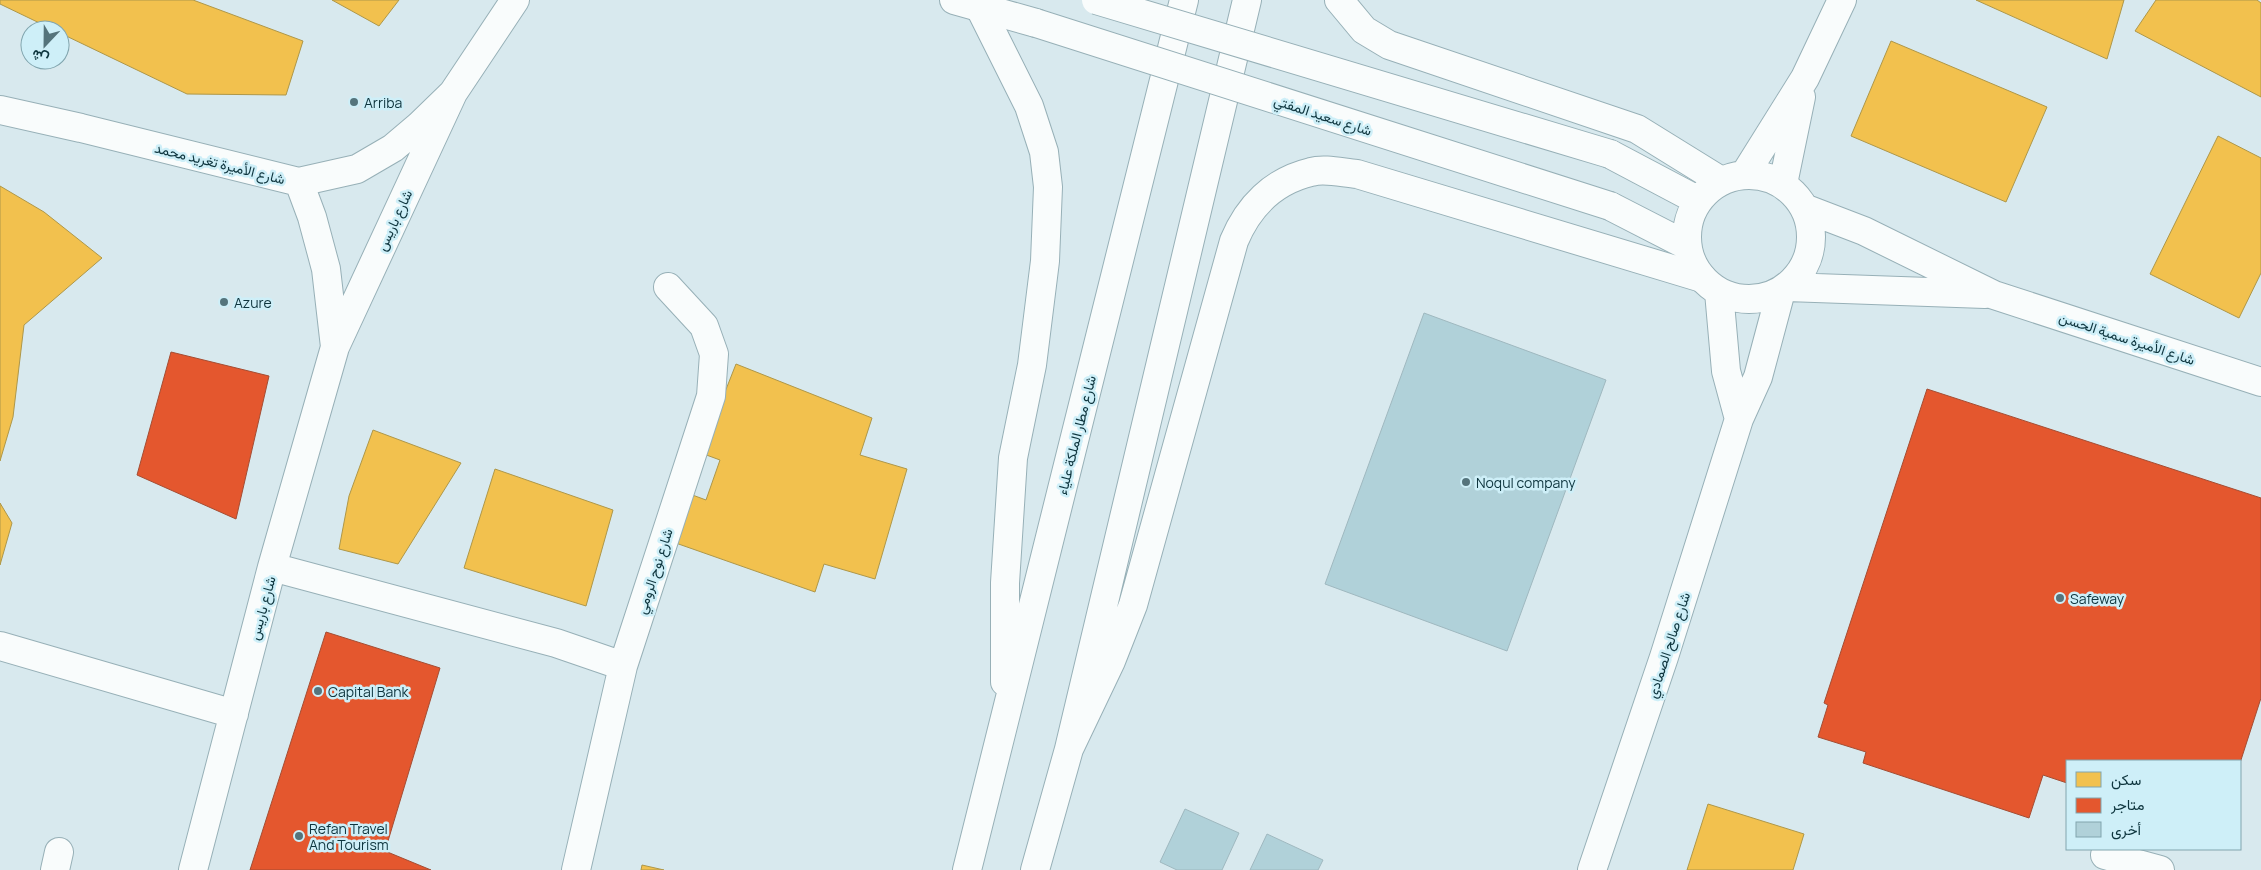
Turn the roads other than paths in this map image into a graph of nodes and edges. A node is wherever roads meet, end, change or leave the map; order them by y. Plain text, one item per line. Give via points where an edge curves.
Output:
1 (514, 0) edge
2 (954, 0) edge
3 (1096, 0) edge
4 (1184, 0) edge
5 (1247, 0) edge
6 (1339, 0) edge
7 (1842, 0) edge
8 (980, 8) junction
9 (1805, 78) junction
10 (453, 93) junction
11 (0, 110) edge
12 (1733, 178) junction
13 (299, 182) junction
14 (1783, 184) junction
15 (1698, 200) junction
16 (1804, 208) junction
17 (1686, 245) junction
18 (1710, 285) junction
19 (668, 287) dead end
20 (1784, 289) junction
21 (1994, 295) junction
22 (335, 347) junction
23 (2261, 382) edge
24 (1739, 419) junction
25 (272, 567) junction
26 (0, 646) edge
27 (623, 666) junction
28 (234, 714) junction
29 (1006, 719) junction
30 (1069, 749) junction
31 (2105, 855) dead end
32 (193, 870) edge
33 (576, 870) edge
34 (967, 870) edge
35 (1035, 870) edge
36 (1592, 870) edge
37 (2160, 870) edge

1 - 10 main road, شارع الأميرة تغريد محمد
2 - 8 main road, شارع سعيد المفتي
3 - 15 main road, bridge via 1610,154
4 - 29 main road, شارع مطار الملكة علياء
5 - 30 main road
6 - 12 main road via 1364,30 1389,46 1637,129
7 - 9 main road
8 - 17 main road, شارع سعيد المفتي, bridge via 1610,206
8 - 29 main road via 1030,106 1044,152 1048,187 1045,261 1032,365 1013,458 1008,519 1004,626
9 - 12 main road
9 - 14 main road
10 - 13 main road, شارع الأميرة تغريد محمد via 420,126 375,160 357,169
10 - 22 main road, شارع باريس
11 - 13 main road, شارع الأميرة تغريد محمد
12 - 14 main road via 1765,176
12 - 15 main road
13 - 22 main road, شارع باريس via 326,269
14 - 16 main road
15 - 17 main road via 1688,221
16 - 20 main road via 1811,228 1810,250 1802,271
16 - 21 main road, شارع الأميرة سمية الحسن via 1864,230
17 - 18 main road
18 - 20 main road via 1739,299 1760,298
18 - 24 main road via 1726,371
18 - 30 main road via 1357,174 1312,172 1288,180 1266,193 1250,209 1234,241 1133,605 1111,661
19 - 27 main road, شارع نوح الرومي via 704,326 714,354 711,396
20 - 21 main road, شارع الأميرة سمية الحسن
20 - 24 main road, شارع صالح الصمادي via 1758,377
21 - 23 main road, شارع الأميرة سمية الحسن
22 - 25 main road, شارع باريس
24 - 36 main road, شارع صالح الصمادي
25 - 27 main road via 556,643
25 - 28 main road, شارع باريس
26 - 28 main road
27 - 33 main road, شارع نوح الرومي
28 - 32 main road, شارع باريس
29 - 34 main road, شارع مطار الملكة علياء
30 - 35 main road
31 - 37 main road

